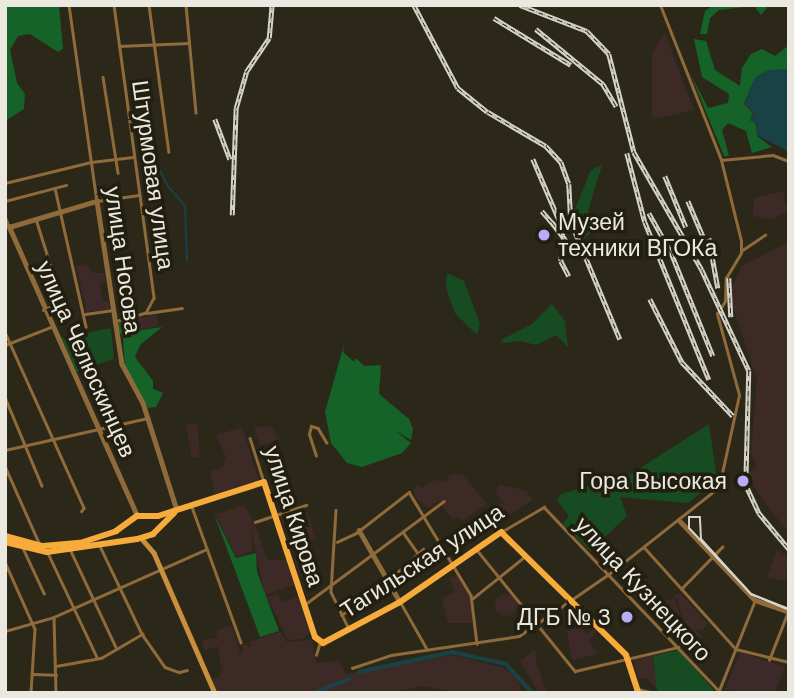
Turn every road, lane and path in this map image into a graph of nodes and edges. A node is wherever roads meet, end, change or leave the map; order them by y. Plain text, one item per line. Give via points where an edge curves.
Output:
1 (69, 5) edge
2 (114, 5) edge
3 (149, 5) edge
4 (186, 5) edge
5 (660, 5) edge
6 (154, 43) junction
7 (189, 43) junction
8 (119, 46) junction
9 (103, 78) dead end
10 (196, 113) dead end
11 (169, 152) dead end
12 (133, 157) junction
13 (115, 159) junction
14 (721, 160) junction
15 (789, 161) edge
16 (91, 162) junction
17 (117, 173) dead end
18 (5, 183) edge
19 (66, 185) dead end
20 (55, 188) junction
21 (139, 194) junction
22 (5, 201) edge
23 (97, 201) junction
24 (61, 212) junction
25 (5, 216) edge
26 (36, 219) junction
27 (7, 227) edge
28 (765, 235) dead end
29 (741, 251) junction
30 (62, 302) junction
31 (64, 308) dead end
32 (181, 308) dead end
33 (43, 310) junction
34 (113, 310) junction
35 (146, 313) junction
36 (83, 314) junction
37 (114, 322) junction
38 (51, 327) junction
39 (86, 327) dead end
40 (5, 332) edge
41 (10, 342) junction
42 (5, 345) edge
43 (5, 397) edge
44 (148, 418) junction
45 (97, 428) junction
46 (250, 438) dead end
47 (52, 439) junction
48 (327, 443) dead end
49 (25, 444) junction
50 (5, 450) edge
51 (316, 456) dead end
52 (5, 466) edge
53 (264, 482) junction
54 (42, 486) dead end
55 (444, 501) dead end
56 (306, 505) dead end
57 (192, 506) junction
58 (544, 507) joint
59 (176, 510) junction
60 (336, 510) dead end
61 (82, 511) dead end
62 (137, 516) junction
63 (151, 516) junction
64 (276, 516) junction
65 (424, 516) junction
66 (679, 520) junction
67 (255, 522) dead end
68 (121, 525) junction
69 (359, 530) junction
70 (403, 532) junction
71 (501, 532) junction
72 (154, 533) junction
73 (5, 536) edge
74 (126, 539) junction
75 (137, 539) junction
76 (5, 542) edge
77 (99, 542) junction
78 (337, 542) junction
79 (40, 545) junction
80 (644, 547) junction
81 (722, 547) dead end
82 (23, 548) junction
83 (476, 548) junction
84 (70, 549) junction
85 (207, 549) junction
86 (423, 549) dead end
87 (47, 552) junction
88 (154, 553) junction
89 (418, 553) junction
90 (526, 554) junction
91 (375, 555) junction
92 (714, 556) junction
93 (5, 562) edge
94 (452, 563) junction
95 (161, 568) junction
96 (609, 574) junction
97 (499, 576) junction
98 (390, 582) junction
99 (119, 587) junction
100 (331, 589) junction
101 (681, 589) junction
102 (44, 593) dead end
103 (94, 600) junction
104 (472, 600) junction
105 (755, 600) junction
106 (572, 601) junction
107 (400, 602) junction
108 (304, 605) junction
109 (74, 609) junction
110 (788, 611) edge
111 (341, 615) junction
112 (54, 617) junction
113 (540, 624) junction
114 (34, 625) junction
115 (5, 631) edge
116 (350, 631) junction
117 (142, 634) junction
118 (241, 642) dead end
119 (320, 642) junction
120 (477, 644) junction
121 (116, 647) junction
122 (678, 647) junction
123 (427, 649) junction
124 (736, 649) junction
125 (316, 655) dead end
126 (97, 657) junction
127 (629, 660) junction
128 (769, 660) junction
129 (789, 662) edge
130 (56, 666) junction
131 (352, 668) dead end
132 (187, 670) dead end
133 (32, 674) junction
134 (56, 675) junction
135 (638, 691) edge
136 (719, 692) edge
137 (31, 693) edge
138 (56, 693) edge
139 (215, 693) edge
140 (654, 693) edge

1 - 16 street, улица Носова
2 - 8 street, Штурмовая улица
3 - 6 street
4 - 7 street
5 - 14 street
6 - 7 street
6 - 8 street
6 - 11 street
7 - 10 street
8 - 12 street, Штурмовая улица
9 - 13 street
12 - 13 street
12 - 21 street, Штурмовая улица
13 - 16 street
13 - 17 street
14 - 15 street via 773,155
14 - 29 street
16 - 18 street
16 - 23 street, улица Носова
19 - 20 street
20 - 22 street
20 - 24 street
21 - 23 street
21 - 35 street, Штурмовая улица via 154,298
23 - 24 street
23 - 34 street, улица Носова
24 - 26 street
24 - 36 street
25 - 27 street, улица Челюскинцев
26 - 27 street
26 - 30 street
27 - 33 street, улица Челюскинцев
28 - 29 street
29 - 66 street via 726,278 725,301 717,314 737,377 737,418 719,487
30 - 31 street
30 - 33 street
32 - 35 street
33 - 38 street, улица Челюскинцев
34 - 36 street
34 - 37 street, улица Носова
35 - 37 street
36 - 39 street
37 - 44 street, улица Носова via 123,367
38 - 41 street
38 - 45 street, улица Челюскинцев
40 - 41 street
41 - 42 street
41 - 47 street
43 - 49 street
44 - 45 street
44 - 59 street, улица Носова
45 - 47 street
45 - 62 street, улица Челюскинцев
46 - 53 street, улица Кирова
47 - 49 street
47 - 61 street
48 - 51 street via 318,428 311,426
49 - 50 street
49 - 54 street
52 - 79 street
53 - 57 main road
53 - 64 main road, улица Кирова
55 - 65 street
56 - 64 street
57 - 59 main road
57 - 85 street
58 - 71 street, Тагильская улица
58 - 96 street, улица Кузнецкого
59 - 63 main road
59 - 72 main road
60 - 78 street
62 - 63 main road
62 - 68 main road
63 - 72 main road
64 - 67 street
64 - 108 main road, улица Кирова
65 - 69 street via 407,491
65 - 70 street
65 - 94 street
66 - 80 street
66 - 92 street
68 - 74 main road via 120,534
68 - 79 main road via 84,542
69 - 78 street
69 - 91 street
70 - 89 street
70 - 91 street
71 - 83 main road, Тагильская улица
71 - 90 main road
72 - 75 main road
72 - 88 main road
73 - 79 main road
74 - 75 main road
74 - 77 main road
75 - 88 main road via 147,541
76 - 82 main road
77 - 84 main road
77 - 99 street
78 - 100 street
80 - 96 street
80 - 101 street
81 - 92 street
82 - 87 main road
82 - 102 street
83 - 94 main road, Тагильская улица
83 - 97 street
84 - 87 main road
84 - 103 street
85 - 95 street
85 - 118 street
86 - 89 street
87 - 109 street
88 - 95 main road
89 - 98 street
90 - 97 street
90 - 106 main road
91 - 98 street
91 - 100 street
92 - 101 street
92 - 105 street
93 - 114 street
94 - 104 street
94 - 107 main road, Тагильская улица
95 - 99 street
95 - 139 main road
96 - 106 street
96 - 122 street, улица Кузнецкого
97 - 104 street
97 - 113 street
98 - 107 street
98 - 111 street
99 - 103 street
99 - 117 street
100 - 108 street
100 - 111 street
101 - 124 street
103 - 109 street
103 - 121 street
104 - 120 street
105 - 110 street
105 - 124 street
106 - 113 street
106 - 127 main road
107 - 116 main road, Тагильская улица
107 - 123 street
108 - 119 main road, улица Кирова
109 - 112 street
109 - 126 street
110 - 128 street
111 - 116 street
112 - 114 street
112 - 130 street
113 - 120 street via 519,636
113 - 127 street via 575,671
114 - 115 street
114 - 133 street
116 - 119 main road, Тагильская улица
117 - 121 street
117 - 132 street via 165,667
119 - 125 street
120 - 123 street
121 - 126 street
122 - 127 street
122 - 136 street, улица Кузнецкого
123 - 131 street
124 - 128 street
124 - 136 street
126 - 130 street
127 - 135 main road
128 - 129 street
130 - 134 street
133 - 134 street
133 - 137 street
134 - 138 street
135 - 140 street

